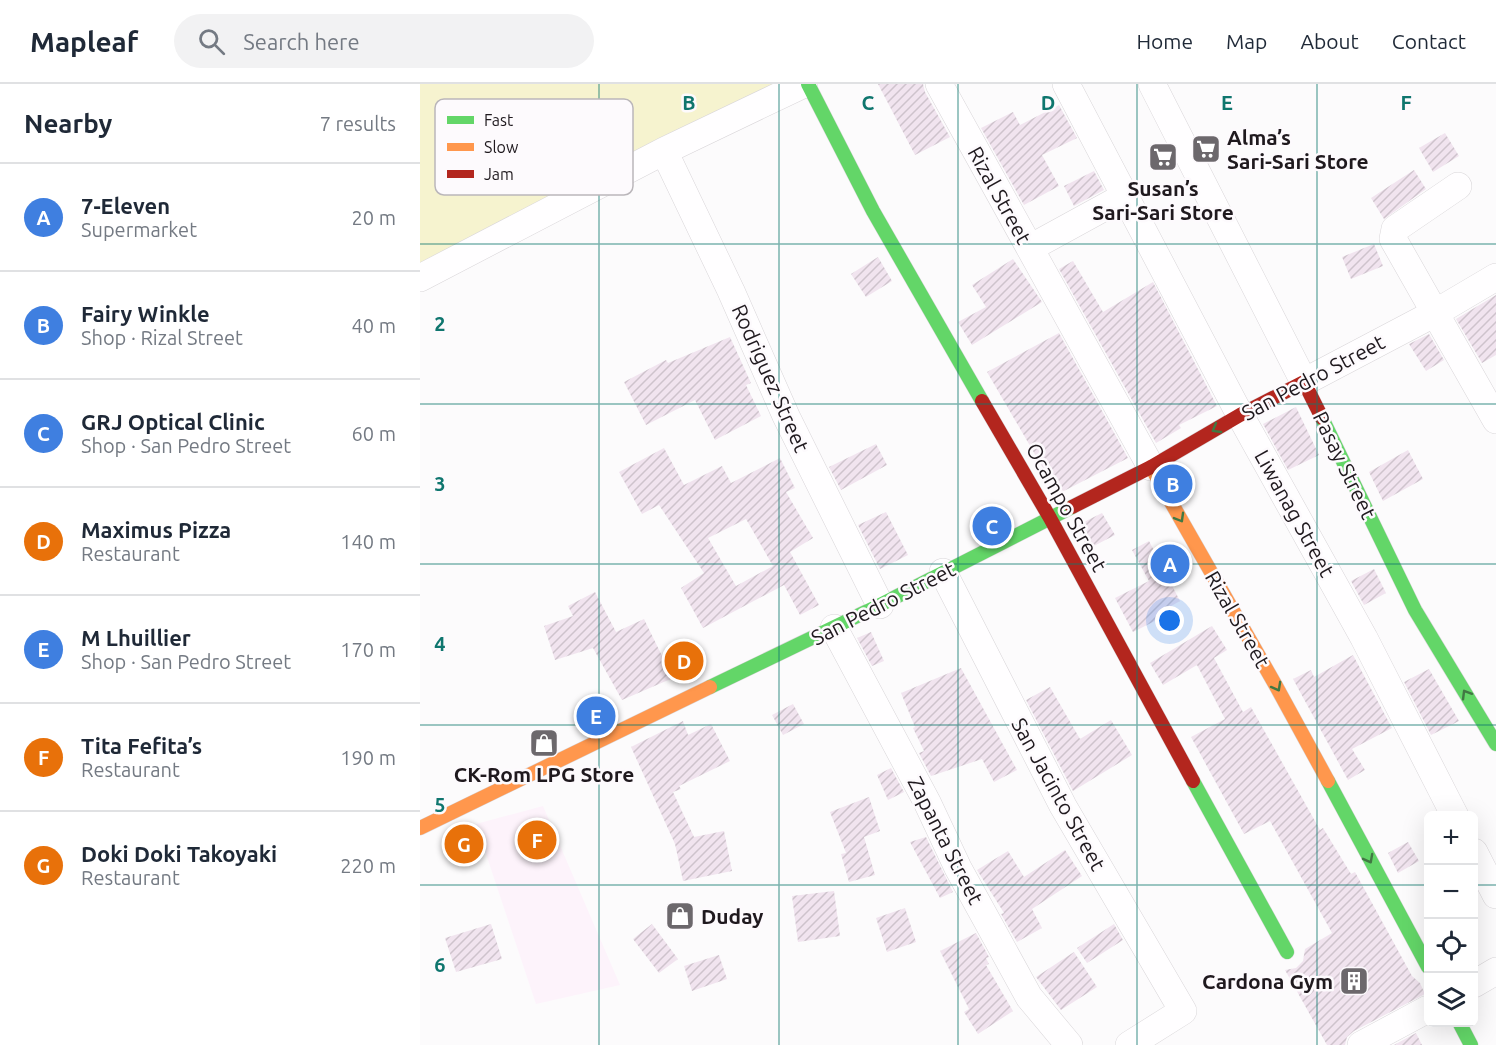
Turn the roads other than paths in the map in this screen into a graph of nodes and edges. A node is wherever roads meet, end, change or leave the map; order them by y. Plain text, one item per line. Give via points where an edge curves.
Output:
1 (806, 84) edge
2 (939, 84) edge
3 (1066, 84) edge
4 (1152, 84) edge
5 (663, 151) junction
6 (633, 167) edge
7 (1458, 186) dead end
8 (579, 195) edge
9 (1125, 196) junction
10 (1030, 248) junction
11 (1496, 277) edge
12 (420, 279) edge
13 (1435, 313) junction
14 (1304, 382) junction
15 (1240, 415) junction
16 (1496, 420) edge
17 (1150, 467) junction
18 (1050, 518) junction
19 (943, 572) junction
20 (880, 605) junction
21 (834, 628) junction
22 (1496, 744) edge
23 (1452, 811) edge
24 (420, 828) edge
25 (1478, 861) edge
26 (1496, 894) edge
27 (1287, 952) dead end
28 (1424, 959) edge
29 (1496, 971) edge
30 (1478, 981) edge
31 (1424, 1011) edge
32 (1461, 1027) edge
33 (1068, 1045) edge
34 (1129, 1045) edge
35 (1361, 1045) edge
36 (1471, 1045) edge

1 - 5 street
1 - 18 main road, Ocampo Street via 873,211
2 - 10 street, Rizal Street
3 - 9 street, Liwanag Street
4 - 14 street, Pasay Street
5 - 6 street
5 - 20 street, Rodriguez Street via 782,408
7 - 13 street via 1395,230 1393,239
8 - 12 street
9 - 10 street
9 - 15 street, Liwanag Street
10 - 17 street, Rizal Street
11 - 13 street, San Pedro Street
13 - 14 street, San Pedro Street
13 - 16 street
14 - 15 main road, San Pedro Street
22 -> 14 main road, Pasay Street via 1415,610
15 -> 17 main road, San Pedro Street
15 - 23 street, Liwanag Street via 1364,638
17 - 18 main road, San Pedro Street
17 -> 28 main road, Rizal Street via 1276,686
18 - 19 main road, San Pedro Street
18 - 27 main road, Ocampo Street
19 - 20 main road, San Pedro Street
19 - 34 street, San Jacinto Street via 1063,806 1183,1011
20 - 21 main road, San Pedro Street
21 - 24 main road, San Pedro Street
21 - 33 street, Zapanta Street via 1029,997
25 - 26 street
29 - 30 street
31 - 35 street
32 - 36 main road

